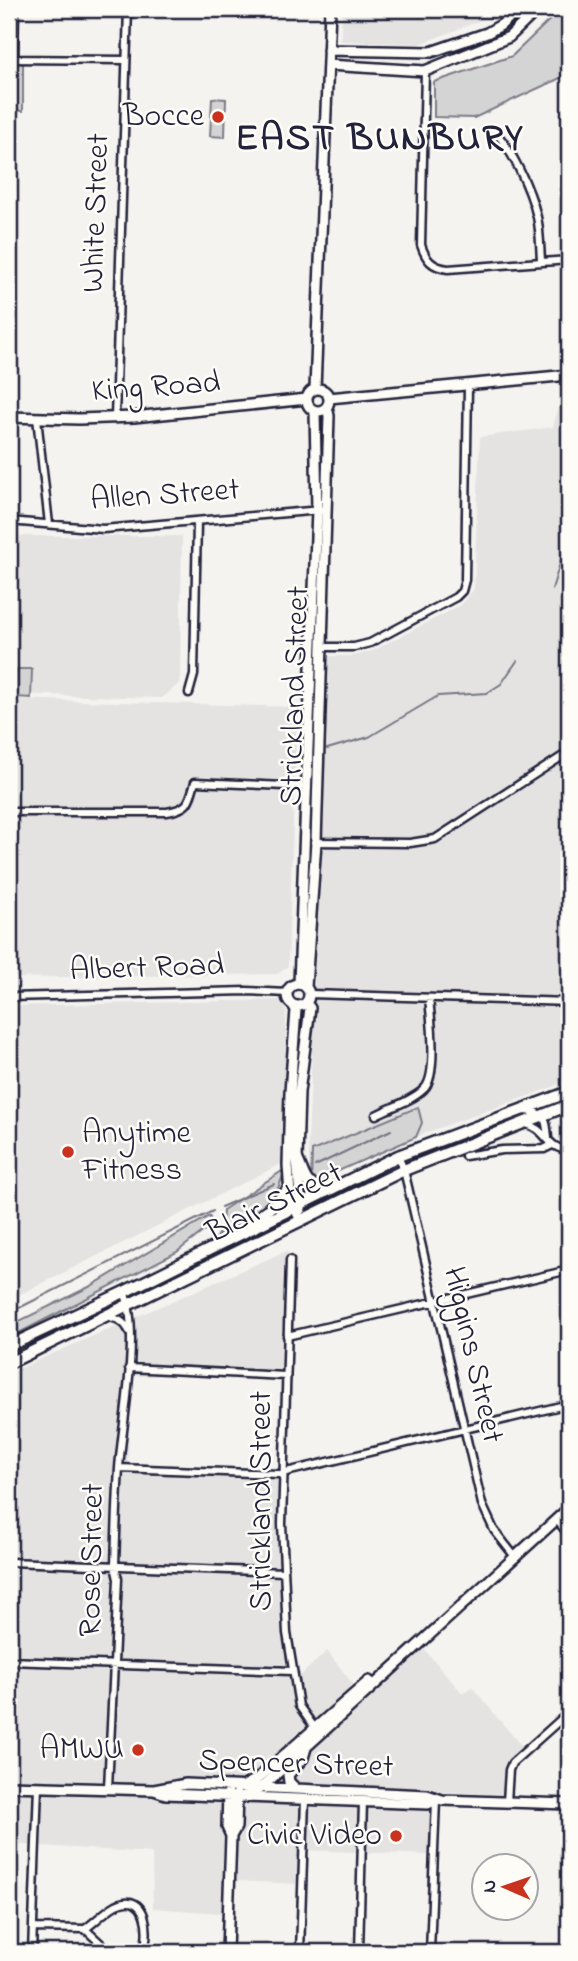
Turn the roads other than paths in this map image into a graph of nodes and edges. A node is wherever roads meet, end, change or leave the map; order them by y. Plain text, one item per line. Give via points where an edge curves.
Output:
1 (15, 9) edge
2 (128, 9) edge
3 (330, 9) edge
4 (519, 9) edge
5 (538, 9) edge
6 (509, 37) junction
7 (449, 47) junction
8 (328, 50) junction
9 (404, 52) junction
10 (430, 52) junction
11 (11, 59) edge
12 (126, 60) junction
13 (443, 64) junction
14 (328, 65) junction
15 (425, 71) junction
16 (9, 120) edge
17 (492, 130) dead end
18 (9, 178) edge
19 (541, 260) junction
20 (569, 260) edge
21 (569, 375) edge
22 (468, 384) junction
23 (315, 389) junction
24 (307, 399) junction
25 (328, 402) junction
26 (315, 411) junction
27 (9, 417) edge
28 (37, 418) junction
29 (115, 418) junction
30 (321, 510) junction
31 (9, 521) edge
32 (197, 521) junction
33 (49, 524) junction
34 (322, 647) junction
35 (312, 648) junction
36 (189, 693) dead end
37 (569, 752) edge
38 (312, 787) junction
39 (9, 812) edge
40 (311, 842) junction
41 (305, 992) junction
42 (287, 993) junction
43 (9, 998) edge
44 (429, 999) junction
45 (569, 1002) edge
46 (293, 1005) junction
47 (569, 1091) edge
48 (569, 1105) edge
49 (520, 1111) junction
50 (376, 1115) dead end
51 (543, 1115) junction
52 (523, 1123) junction
53 (553, 1145) junction
54 (569, 1150) edge
55 (398, 1156) junction
56 (465, 1156) dead end
57 (297, 1159) junction
58 (404, 1170) junction
59 (289, 1188) junction
60 (330, 1190) junction
61 (297, 1205) junction
62 (301, 1220) junction
63 (250, 1229) junction
64 (289, 1261) dead end
65 (569, 1270) edge
66 (124, 1292) junction
67 (434, 1300) junction
68 (130, 1304) junction
69 (106, 1316) junction
70 (130, 1332) junction
71 (288, 1336) junction
72 (9, 1346) edge
73 (9, 1363) edge
74 (130, 1368) junction
75 (286, 1376) junction
76 (569, 1404) edge
77 (464, 1428) junction
78 (119, 1468) junction
79 (282, 1472) junction
80 (569, 1508) edge
81 (556, 1519) junction
82 (569, 1535) edge
83 (516, 1558) junction
84 (9, 1562) edge
85 (115, 1566) junction
86 (284, 1572) junction
87 (9, 1661) edge
88 (114, 1665) junction
89 (292, 1671) junction
90 (569, 1712) edge
91 (317, 1730) junction
92 (307, 1747) junction
93 (9, 1786) edge
94 (38, 1786) junction
95 (236, 1786) junction
96 (108, 1788) junction
97 (261, 1788) junction
98 (296, 1789) junction
99 (154, 1790) junction
100 (235, 1797) junction
101 (305, 1799) junction
102 (436, 1800) junction
103 (363, 1801) junction
104 (507, 1802) junction
105 (569, 1804) edge
106 (33, 1928) junction
107 (85, 1929) junction
108 (32, 1952) edge
109 (110, 1952) edge
110 (143, 1952) edge
111 (227, 1952) edge
112 (300, 1952) edge
113 (359, 1952) edge
114 (430, 1952) edge

1 - 11 street
2 - 12 street, White Street
3 - 8 street
4 - 7 street via 487,33
5 - 6 street
6 - 7 street via 466,50
6 - 13 street
7 - 10 street
7 - 13 street
8 - 9 street
8 - 14 street
9 - 10 street
9 - 15 street via 421,58
10 - 15 street
11 - 12 street
12 - 29 street, White Street
13 - 15 street
14 - 15 street
14 - 23 street
15 - 19 street via 421,245 425,257 436,267 448,269
16 - 18 street
17 - 19 street via 503,139 531,198
19 - 20 street
21 - 22 street
22 - 25 street
22 - 34 street via 462,591 370,643
23 - 24 street
23 - 25 street via 324,390
24 - 26 street
24 - 29 street, King Road
25 - 26 street via 323,410
25 - 30 street, Strickland Street
26 - 30 street, Strickland Street
27 - 28 street, King Road
28 - 29 street, King Road
28 - 33 street
30 - 32 street, Allen Street
30 - 34 street, Strickland Street
30 - 35 street, Strickland Street
31 - 33 street, Allen Street
32 - 33 street, Allen Street via 103,529
32 - 36 street via 194,674
34 - 35 street
34 - 38 street, Strickland Street
35 - 38 street, Strickland Street
37 - 40 street via 435,839 410,844
38 - 39 street via 195,782 183,809 167,812
38 - 40 street, Strickland Street
40 - 41 street, Strickland Street
41 - 42 street via 292,986
41 - 44 street
41 - 46 street via 298,1006
41 - 57 street, Strickland Street via 310,1008 299,1092
42 - 43 street, Albert Road
42 - 46 street
44 - 45 street
44 - 50 street via 428,1084
46 - 59 street, Strickland Street
47 - 49 main road, Blair Street
48 - 51 main road, Blair Street
49 - 51 street
49 - 55 main road, Blair Street
51 - 52 main road, Blair Street
51 - 53 street
52 - 53 street via 543,1132
52 - 58 main road, Blair Street
53 - 54 street
53 - 56 street
55 - 58 street, Higgins Street
55 - 60 main road, Blair Street
57 - 60 main road via 310,1186
57 - 61 street, Strickland Street
58 - 62 main road, Blair Street
58 - 67 street, Higgins Street
59 - 61 street, Strickland Street
59 - 63 main road
60 - 61 main road, Blair Street
61 - 62 street, Strickland Street
61 - 63 main road, Blair Street
62 - 68 main road, Blair Street
63 - 66 main road, Blair Street
64 - 71 street, Strickland Street
65 - 67 street
66 - 68 street, Rose Street
66 - 72 main road, Blair Street
67 - 71 street
67 - 77 street, Higgins Street
68 - 69 main road, Blair Street
68 - 70 street, Rose Street
69 - 70 street via 118,1319
69 - 73 main road, Blair Street
70 - 74 street, Rose Street
71 - 75 street, Strickland Street
74 - 75 street
74 - 78 street, Rose Street
75 - 79 street, Strickland Street
76 - 77 street
77 - 79 street
77 - 83 street, Higgins Street via 487,1518
78 - 79 street
78 - 85 street, Rose Street
79 - 86 street, Strickland Street
80 - 81 street
81 - 82 street
81 - 83 street
83 - 91 street
84 - 85 street
85 - 86 street
85 - 88 street, Rose Street
86 - 89 street, Strickland Street
87 - 88 street
88 - 89 street
88 - 96 street, Rose Street
89 - 91 street, Strickland Street via 299,1706
90 - 104 street via 512,1763
91 - 92 street
91 - 95 street via 257,1779
92 - 97 street
92 - 98 street via 288,1775
93 - 94 street, Spencer Street
94 - 96 street, Spencer Street
94 - 106 street
95 - 97 street, Spencer Street
95 - 99 street, Spencer Street via 186,1784
95 - 100 street
96 - 99 street, Spencer Street
97 - 98 street, Spencer Street
97 - 100 street
98 - 102 street, Spencer Street via 427,1795
99 - 100 street, Spencer Street
100 - 101 street, Spencer Street
100 - 111 street via 227,1827 231,1836
101 - 103 street, Spencer Street
101 - 112 street
102 - 103 street, Spencer Street via 428,1804
102 - 104 street, Spencer Street
102 - 114 street
103 - 113 street
104 - 105 street, Spencer Street
106 - 107 street
106 - 108 street
107 - 109 street
107 - 110 street via 115,1906 134,1904 144,1911 147,1923

